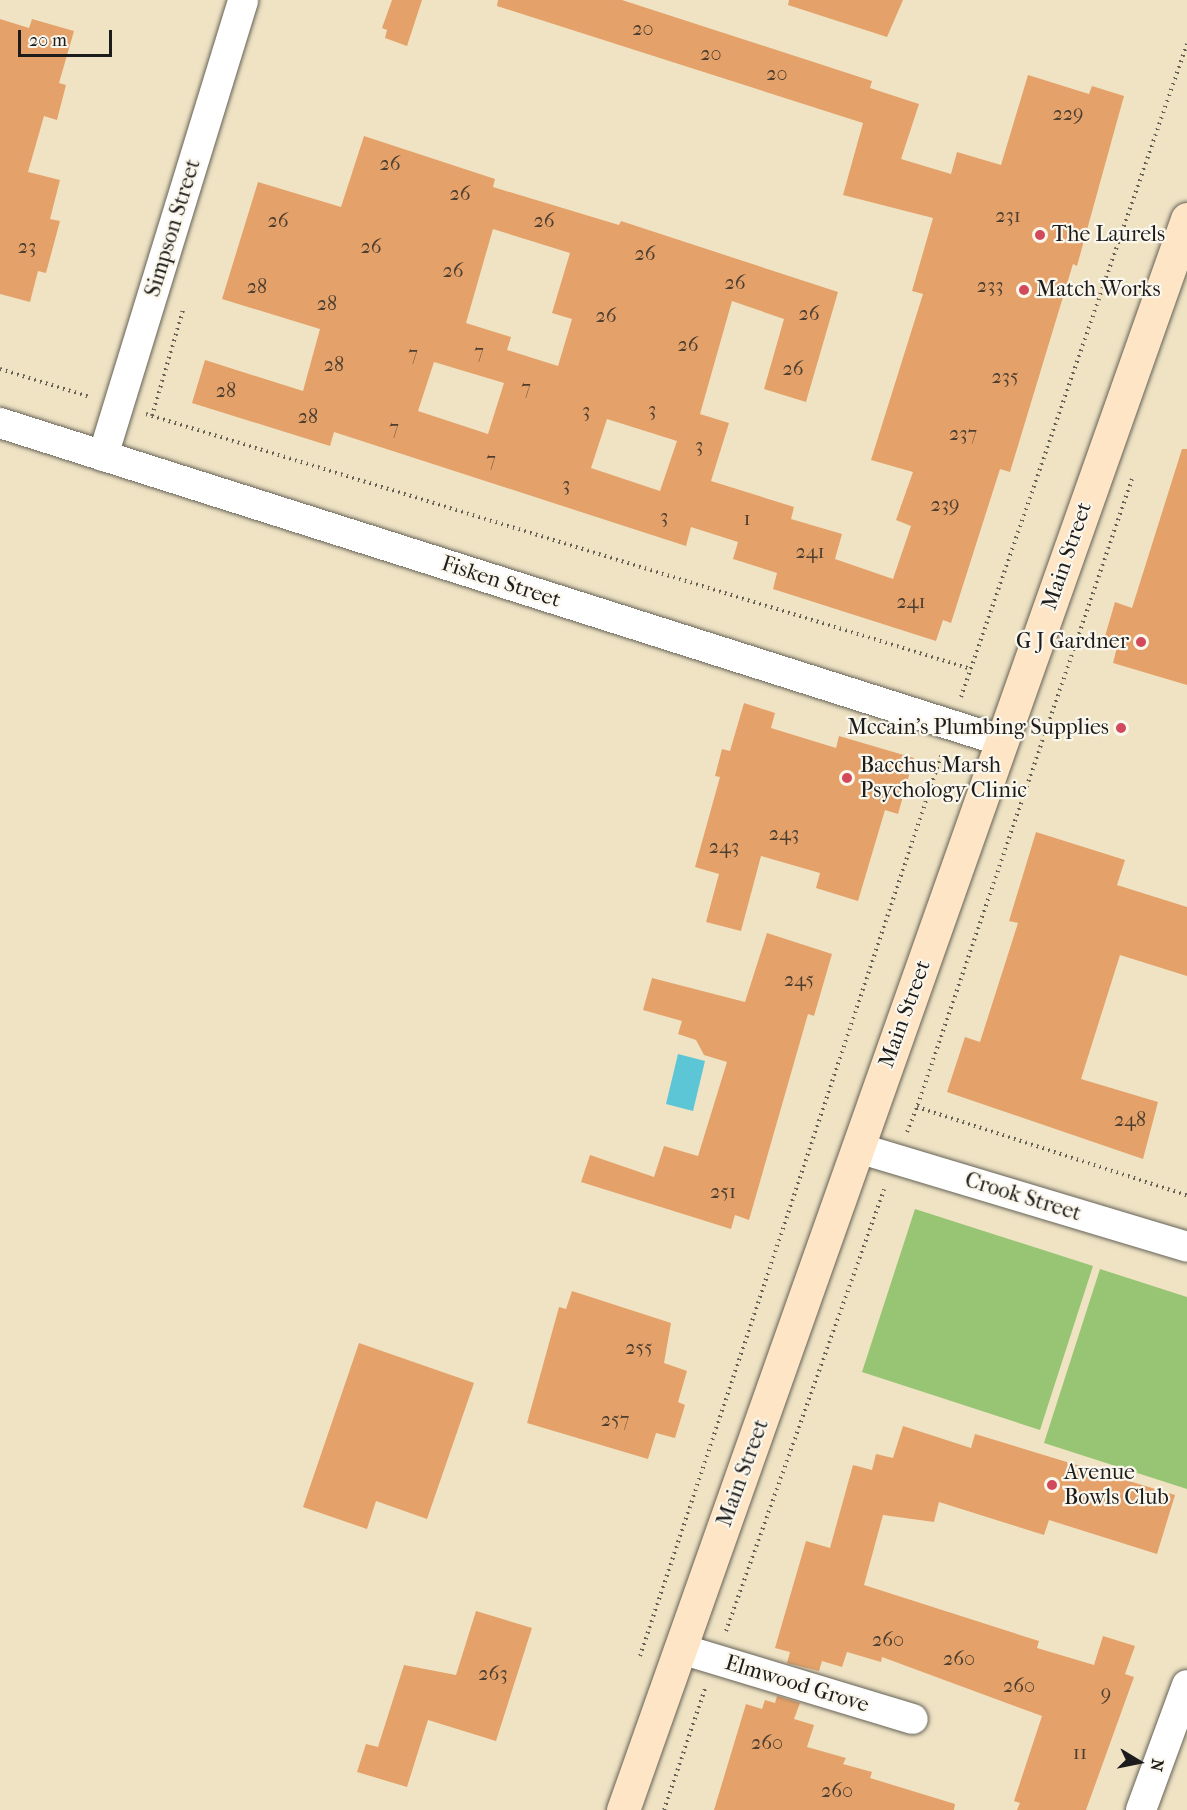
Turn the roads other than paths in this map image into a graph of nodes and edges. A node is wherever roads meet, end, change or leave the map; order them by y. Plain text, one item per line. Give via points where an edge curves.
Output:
1 (243, 0) edge
2 (1187, 219) edge
3 (0, 423) edge
4 (103, 456) junction
5 (1002, 741) junction
6 (858, 1148) junction
7 (1187, 1247) edge
8 (681, 1649) junction
9 (1187, 1685) edge
10 (912, 1719) dead end
11 (623, 1810) edge
12 (1141, 1810) edge

1 - 4 street, Simpson Street
2 - 5 main road, Main Street
3 - 4 street, Fisken Street
4 - 5 street, Fisken Street
5 - 6 main road, Main Street
6 - 7 street, Crook Street
6 - 8 main road, Main Street
8 - 10 street, Elmwood Grove
8 - 11 main road, Main Street
9 - 12 street

